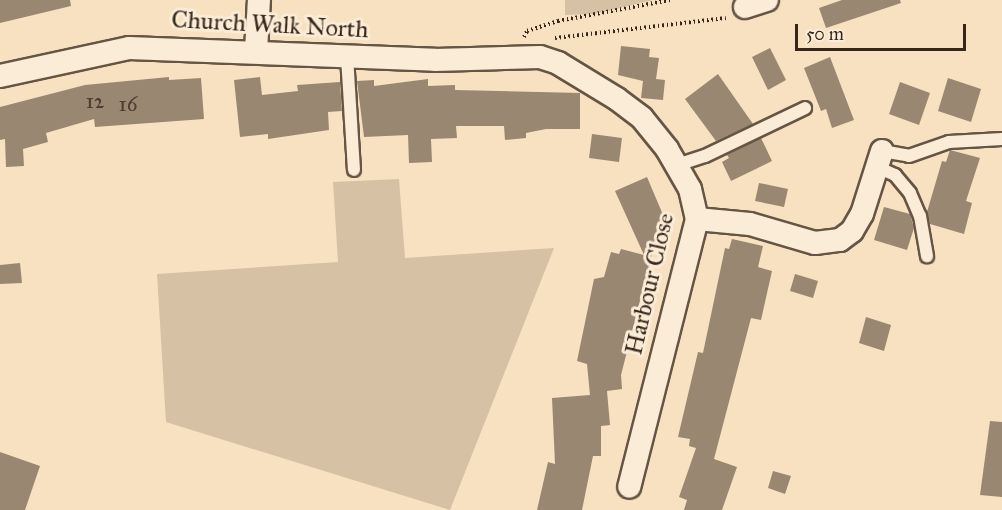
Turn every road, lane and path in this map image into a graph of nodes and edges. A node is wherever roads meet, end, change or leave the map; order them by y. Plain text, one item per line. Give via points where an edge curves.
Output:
1 (258, 0) edge
2 (670, 0) edge
3 (767, 0) edge
4 (745, 7) joint
5 (256, 51) junction
6 (347, 56) junction
7 (515, 57) junction
8 (540, 57) junction
9 (0, 76) edge
10 (804, 108) dead end
11 (1002, 139) edge
12 (880, 159) junction
13 (676, 165) junction
14 (354, 170) dead end
15 (697, 219) junction
16 (927, 256) dead end
17 (629, 486) dead end

1 - 5 street
2 - 7 path via 558,21 527,31
3 - 4 street
4 - 8 path via 728,18 555,38
5 - 6 street, Church Walk North
5 - 9 street, Church Walk North via 118,49
6 - 7 street, Church Walk North via 435,60
6 - 14 lane
7 - 8 street, Church Walk North
8 - 13 street, Harbour Close via 571,71 632,109 654,130
10 - 13 lane via 705,156
11 - 12 lane via 949,142 909,156
12 - 15 street via 852,231 834,242 815,243 750,224
12 - 16 lane via 910,193 920,216
13 - 15 street, Harbour Close via 690,189
15 - 17 street, Harbour Close

